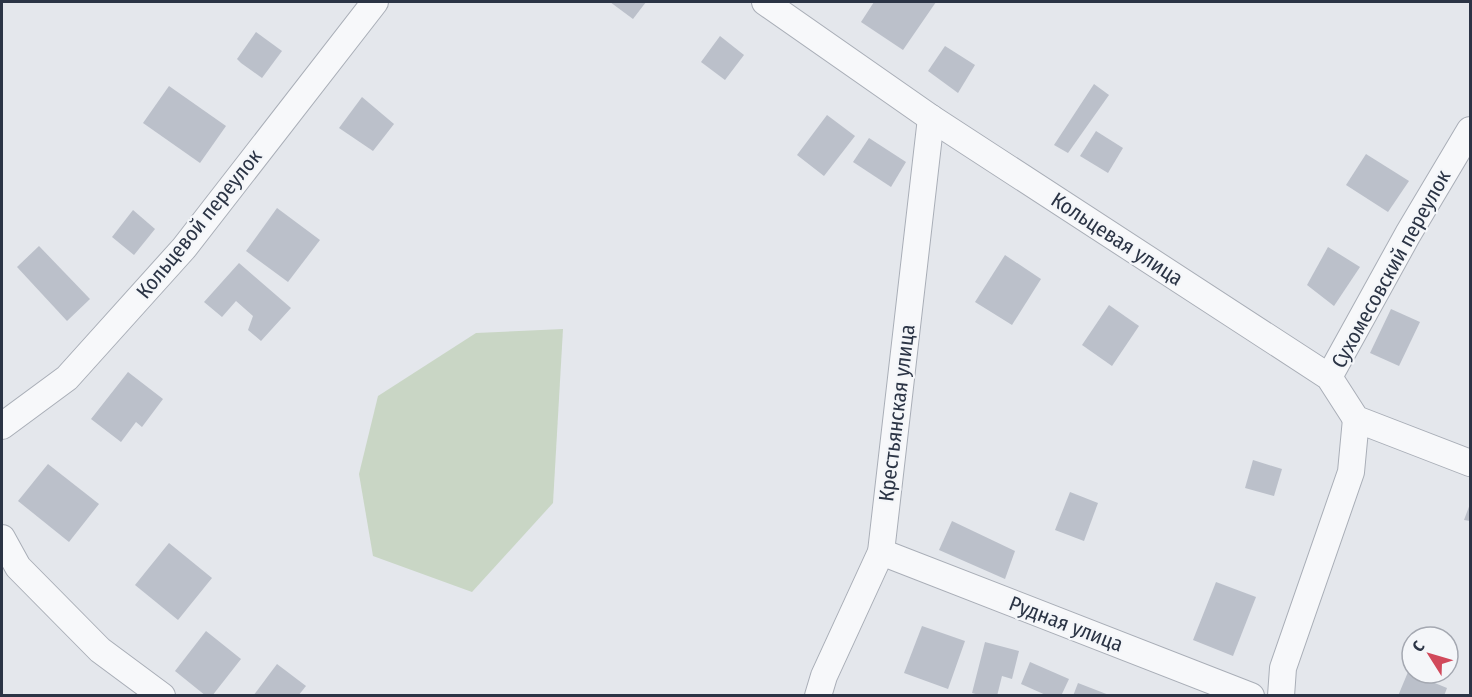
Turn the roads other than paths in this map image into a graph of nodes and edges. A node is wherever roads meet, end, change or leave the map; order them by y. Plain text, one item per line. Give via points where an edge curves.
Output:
1 (375, 2) edge
2 (765, 2) edge
3 (931, 118) junction
4 (1470, 130) edge
5 (1329, 377) junction
6 (1356, 419) junction
7 (2, 426) edge
8 (1470, 463) edge
9 (2, 538) edge
10 (881, 552) junction
11 (162, 696) edge
12 (818, 696) edge
13 (1251, 696) edge
14 (1281, 696) edge

1 - 7 street, Кольцевой переулок via 184,249 67,378
2 - 3 street, Кольцевая улица
3 - 5 street, Кольцевая улица
3 - 10 street, Крестьянская улица
4 - 5 street, Сухомесовский переулок
5 - 6 street, Кольцевая улица
6 - 8 street
6 - 14 street via 1351,472 1283,668
9 - 11 street via 18,567 100,650
10 - 12 street, Крестьянская улица
10 - 13 street, Рудная улица

